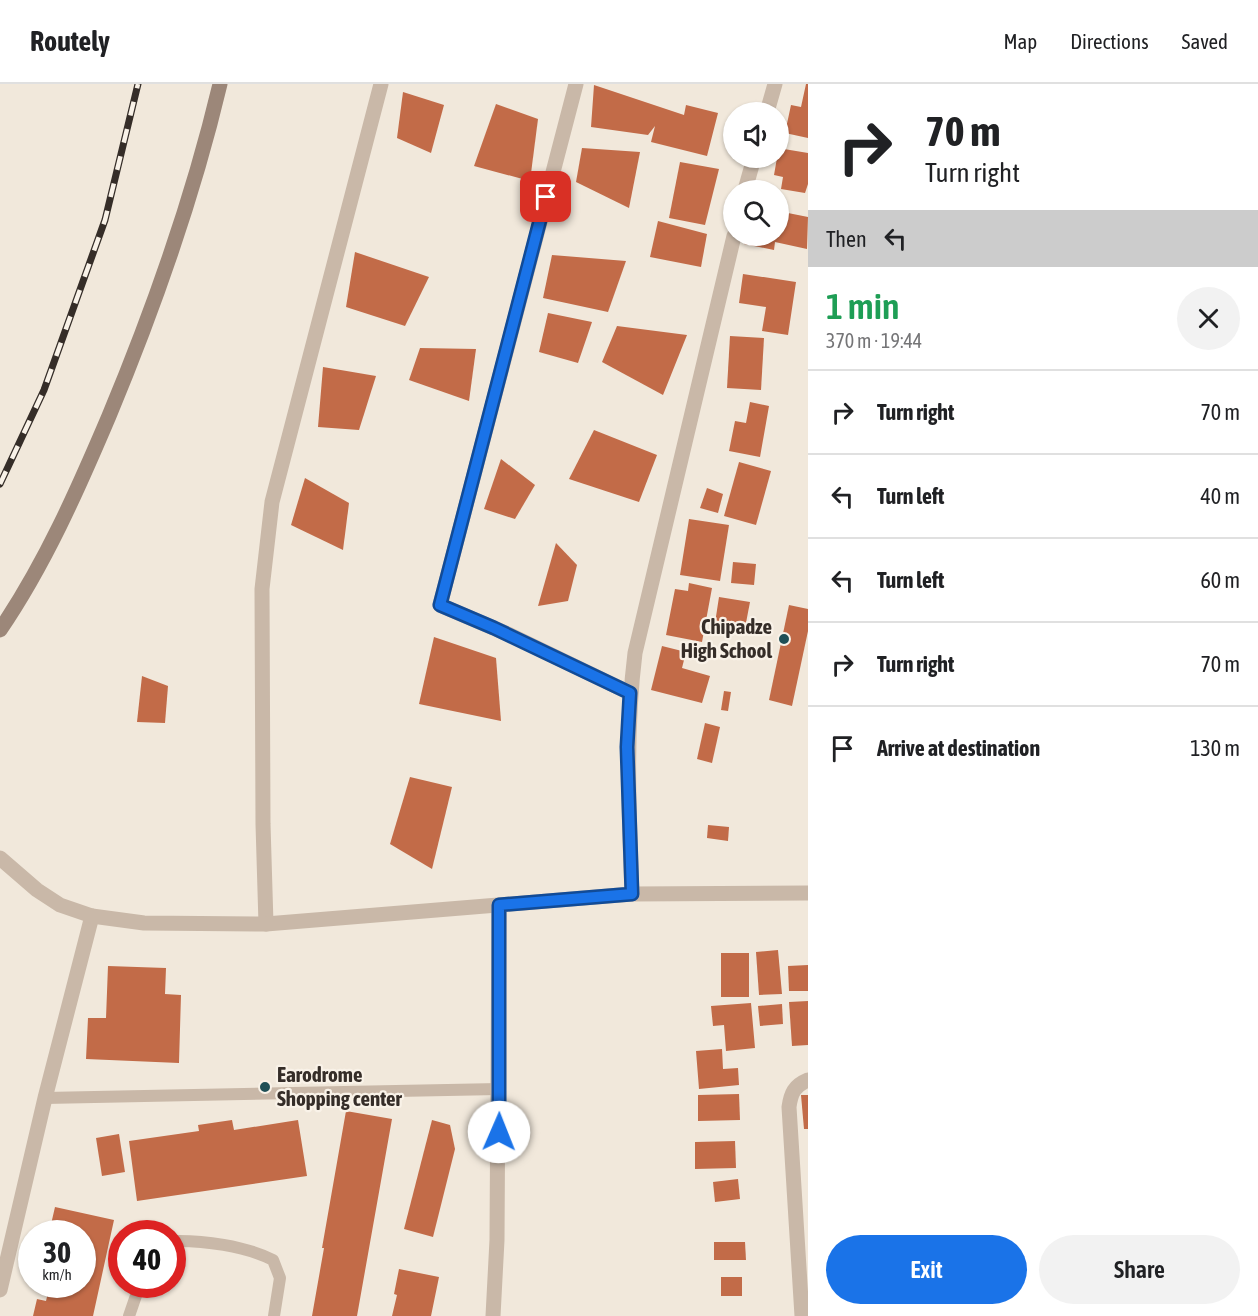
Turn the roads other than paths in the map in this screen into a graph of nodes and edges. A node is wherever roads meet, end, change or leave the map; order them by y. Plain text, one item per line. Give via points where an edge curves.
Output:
1 (220, 84) edge
2 (381, 84) edge
3 (576, 84) edge
4 (775, 84) edge
5 (770, 102) edge
6 (732, 246) edge
7 (0, 630) edge
8 (630, 693) junction
9 (0, 858) edge
10 (808, 893) edge
11 (632, 894) junction
12 (499, 905) junction
13 (92, 916) junction
14 (266, 924) junction
15 (808, 1080) edge
16 (499, 1089) junction
17 (45, 1098) junction
18 (186, 1240) edge
19 (0, 1290) edge
20 (135, 1298) edge
21 (129, 1316) edge
22 (274, 1316) edge
23 (493, 1316) edge
24 (802, 1316) edge

1 - 7 main road via 174,245 139,343 65,514
2 - 14 street via 272,502 262,588
3 - 8 street via 440,605
4 - 5 street
6 - 8 street via 635,653
8 - 11 street via 627,747
9 - 13 street via 60,905
10 - 11 street
11 - 12 street
12 - 14 street
12 - 16 street
13 - 14 street via 144,923
13 - 17 street
15 - 24 street via 791,1093 789,1107
16 - 17 lane
16 - 23 street
17 - 19 street
18 - 22 lane via 256,1252 273,1260 280,1278
20 - 21 lane

